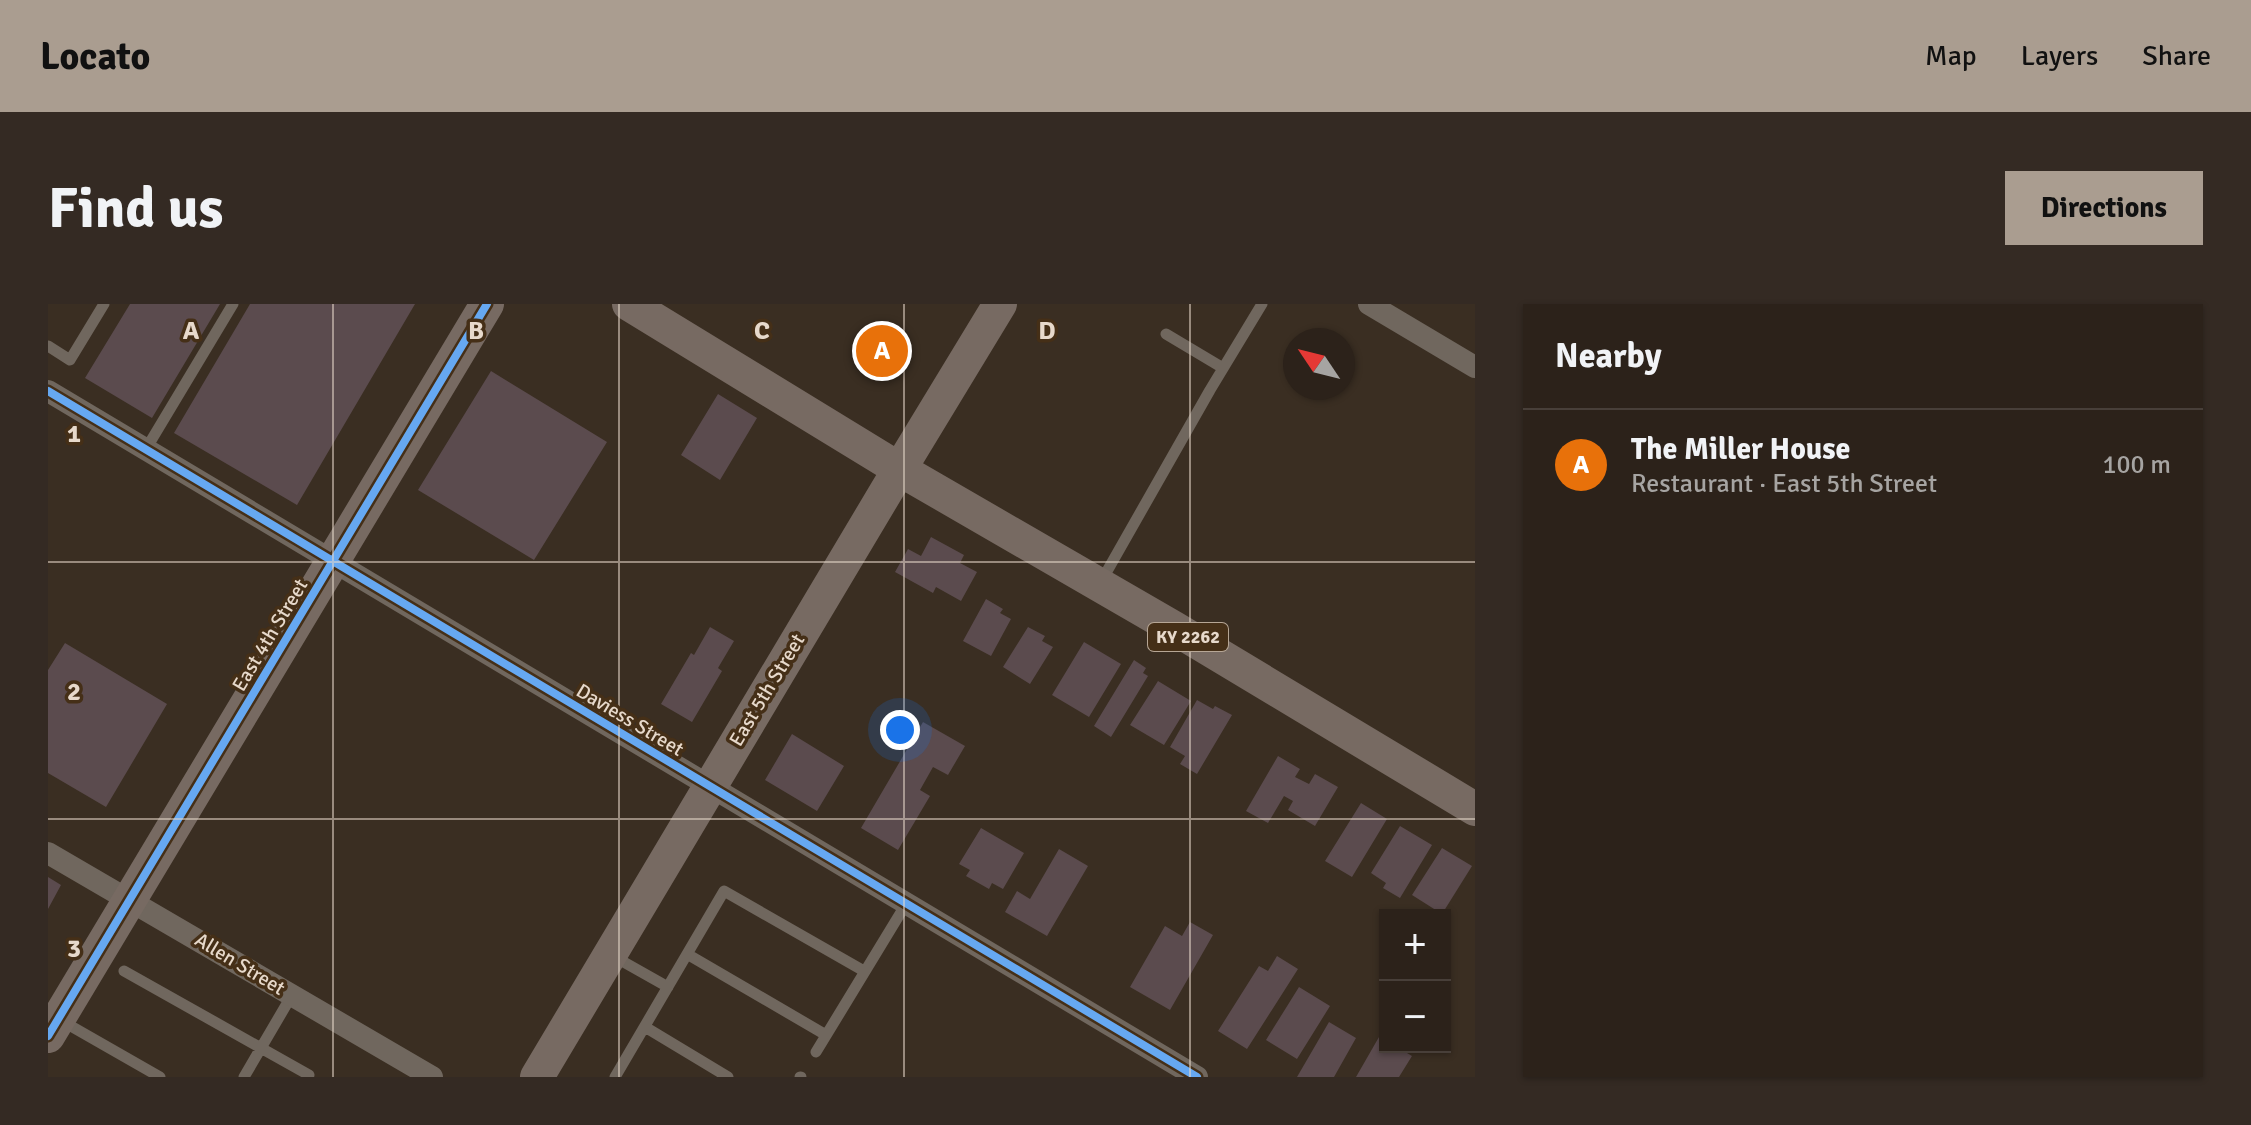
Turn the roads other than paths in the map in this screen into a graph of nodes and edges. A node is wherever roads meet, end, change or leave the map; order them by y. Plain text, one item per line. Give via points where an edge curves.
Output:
1 (104, 304) edge
2 (233, 304) edge
3 (487, 304) edge
4 (629, 304) edge
5 (1000, 304) edge
6 (1262, 304) edge
7 (1369, 304) edge
8 (1166, 334) dead end
9 (48, 346) edge
10 (1475, 367) edge
11 (1223, 368) junction
12 (48, 391) edge
13 (146, 449) junction
14 (899, 469) junction
15 (333, 560) junction
16 (1099, 585) junction
17 (710, 787) junction
18 (1475, 809) edge
19 (48, 853) edge
20 (129, 899) junction
21 (906, 904) junction
22 (687, 954) junction
23 (610, 955) junction
24 (124, 971) dead end
25 (864, 971) junction
26 (668, 987) junction
27 (292, 995) junction
28 (645, 1027) junction
29 (53, 1028) edge
30 (826, 1035) junction
31 (261, 1048) junction
32 (816, 1052) dead end
33 (160, 1077) edge
34 (244, 1077) edge
35 (308, 1077) edge
36 (432, 1077) edge
37 (537, 1077) edge
38 (615, 1077) edge
39 (728, 1077) edge
40 (1197, 1077) edge

1 - 9 lane via 70,360
2 - 13 lane
3 - 15 main road, East 4th Street
4 - 14 main road, KY 2262
5 - 14 main road, East 5th Street
6 - 11 lane
7 - 10 street
8 - 11 lane
11 - 16 lane
12 - 13 street, Daviess Street
13 - 15 street, Daviess Street
14 - 16 main road, KY 2262
14 - 17 main road, East 5th Street
15 - 17 street, Daviess Street
15 - 20 main road, East 4th Street
16 - 18 main road, KY 2262
17 - 21 street, Daviess Street
17 - 23 main road, East 5th Street
19 - 20 street, Allen Street
20 - 27 street, Allen Street
20 - 29 main road, East 4th Street
21 - 25 lane
21 - 40 street, Daviess Street
22 - 25 lane via 724,891
22 - 26 lane
22 - 30 lane
23 - 26 lane
23 - 37 main road, East 5th Street
24 - 31 lane
25 - 30 lane
26 - 28 lane
27 - 31 lane
27 - 36 street, Allen Street
28 - 38 lane
28 - 39 lane
29 - 33 lane
30 - 32 lane
31 - 34 lane
31 - 35 lane

